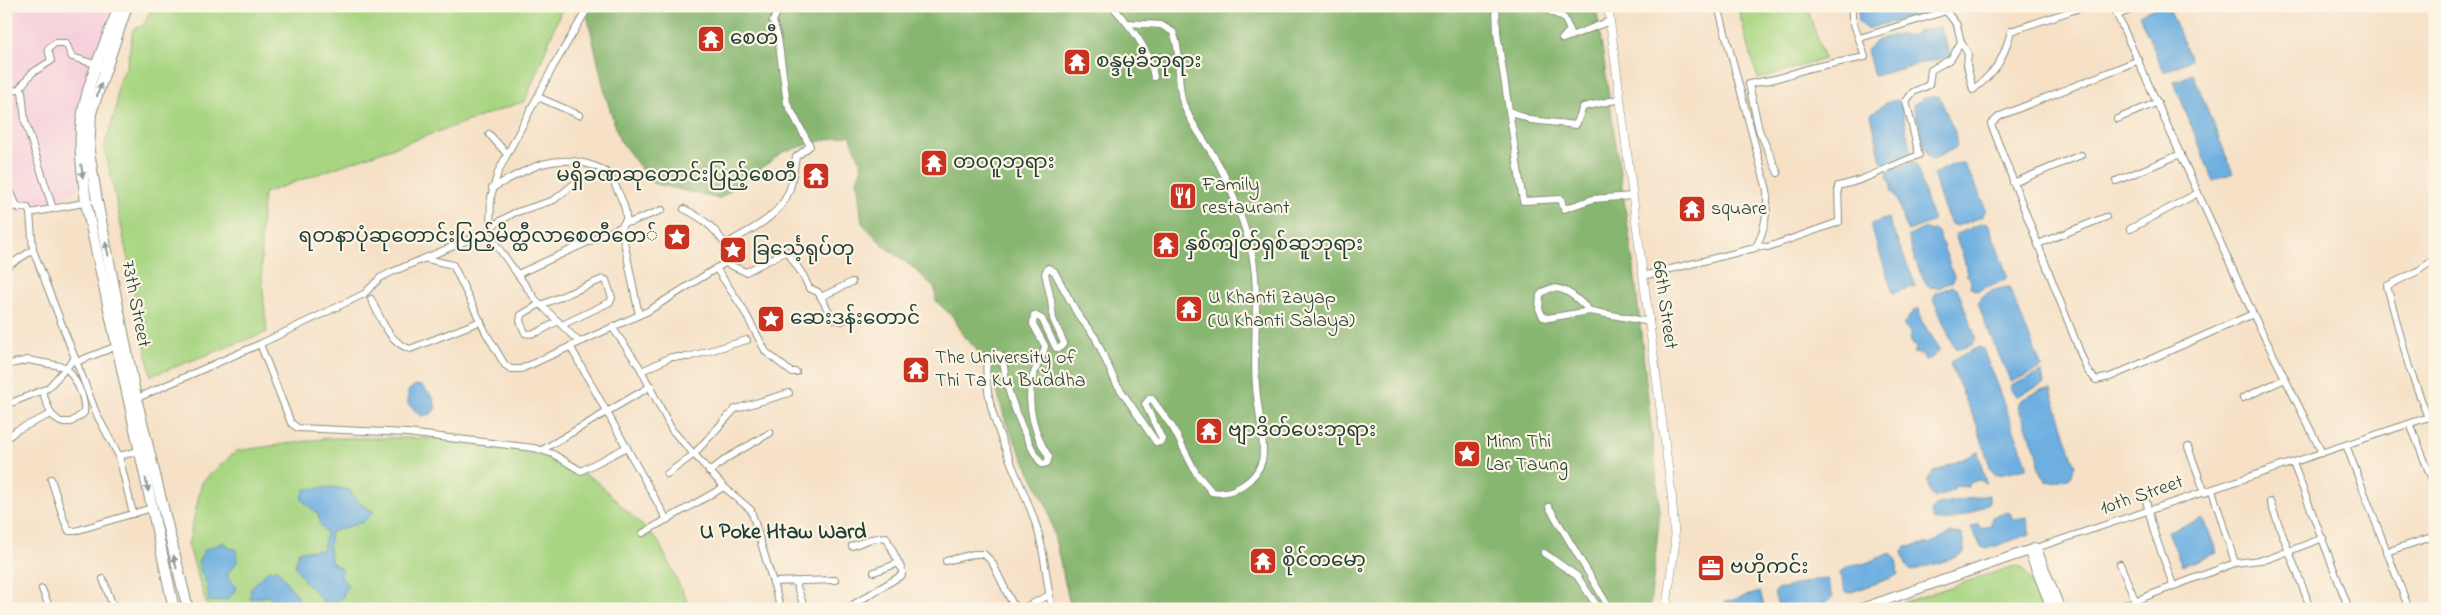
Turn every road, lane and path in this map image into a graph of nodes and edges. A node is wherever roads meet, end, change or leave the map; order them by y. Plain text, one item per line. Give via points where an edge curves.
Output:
1 (118, 6) edge
2 (127, 6) edge
3 (589, 6) edge
4 (776, 6) edge
5 (1112, 6) edge
6 (1496, 6) edge
7 (1532, 6) edge
8 (1608, 6) edge
9 (1718, 6) edge
10 (1852, 6) edge
11 (2086, 6) edge
12 (2113, 6) edge
13 (2139, 6) edge
14 (2118, 15) junction
15 (1610, 21) junction
16 (1127, 22) junction
17 (1860, 38) junction
18 (1961, 42) junction
19 (2139, 60) junction
20 (102, 67) junction
21 (1154, 77) dead end
22 (19, 89) junction
23 (6, 93) edge
24 (538, 96) junction
25 (1620, 99) junction
26 (2158, 102) junction
27 (1509, 111) junction
28 (579, 115) dead end
29 (2117, 119) dead end
30 (489, 134) dead end
31 (507, 154) junction
32 (2180, 154) junction
33 (2081, 155) dead end
34 (606, 172) junction
35 (1778, 173) dead end
36 (6, 182) edge
37 (2116, 182) dead end
38 (2013, 183) junction
39 (492, 188) junction
40 (2198, 193) junction
41 (1633, 196) junction
42 (91, 202) junction
43 (17, 206) junction
44 (6, 209) edge
45 (53, 209) junction
46 (684, 209) dead end
47 (662, 210) dead end
48 (30, 213) junction
49 (2106, 218) dead end
50 (623, 225) junction
51 (2130, 229) dead end
52 (488, 230) junction
53 (2038, 244) junction
54 (726, 246) junction
55 (1757, 246) junction
56 (33, 250) junction
57 (739, 254) dead end
58 (426, 259) junction
59 (2435, 259) edge
60 (725, 263) junction
61 (6, 267) edge
62 (716, 268) junction
63 (518, 274) junction
64 (1643, 276) junction
65 (852, 282) dead end
66 (822, 297) junction
67 (371, 299) dead end
68 (541, 304) junction
69 (1590, 311) junction
70 (2252, 314) junction
71 (639, 315) junction
72 (856, 315) dead end
73 (480, 321) junction
74 (1650, 322) junction
75 (560, 323) junction
76 (612, 327) junction
77 (747, 340) dead end
78 (579, 342) junction
79 (260, 344) junction
80 (117, 346) junction
81 (570, 346) junction
82 (75, 360) junction
83 (6, 365) edge
84 (66, 368) junction
85 (642, 371) junction
86 (796, 372) dead end
87 (2285, 379) junction
88 (651, 386) junction
89 (42, 391) junction
90 (789, 393) dead end
91 (2243, 398) dead end
92 (132, 400) junction
93 (6, 405) edge
94 (608, 412) junction
95 (51, 414) junction
96 (2431, 417) edge
97 (2410, 424) junction
98 (770, 433) dead end
99 (6, 438) edge
100 (2346, 445) junction
101 (627, 447) junction
102 (2188, 447) dead end
103 (542, 450) junction
104 (140, 451) junction
105 (2322, 453) junction
106 (693, 455) junction
107 (119, 456) junction
108 (2293, 463) junction
109 (709, 472) junction
110 (666, 474) dead end
111 (51, 479) dead end
112 (724, 487) junction
113 (2435, 487) edge
114 (2212, 490) junction
115 (2205, 493) junction
116 (2144, 494) dead end
117 (2270, 502) dead end
118 (1549, 507) dead end
119 (152, 508) junction
120 (2148, 512) junction
121 (133, 514) junction
122 (667, 520) junction
123 (643, 533) dead end
124 (2435, 536) edge
125 (2323, 538) junction
126 (852, 546) dead end
127 (2033, 550) junction
128 (2288, 552) junction
129 (2386, 552) junction
130 (1544, 553) dead end
131 (946, 561) dead end
132 (899, 563) junction
133 (2235, 563) junction
134 (2120, 564) dead end
135 (874, 572) dead end
136 (103, 578) dead end
137 (835, 580) dead end
138 (794, 581) junction
139 (773, 582) junction
140 (2173, 585) junction
141 (42, 588) dead end
142 (1049, 595) junction
143 (2135, 600) junction
144 (2055, 605) edge
145 (50, 609) edge
146 (114, 609) edge
147 (174, 609) edge
148 (188, 609) edge
149 (781, 609) edge
150 (805, 609) edge
151 (846, 609) edge
152 (1016, 609) edge
153 (1022, 609) edge
154 (1052, 609) edge
155 (1599, 609) edge
156 (1610, 609) edge
157 (1666, 609) edge
158 (1860, 609) edge
159 (2113, 609) edge
160 (2138, 609) edge
161 (2311, 609) edge
162 (2349, 609) edge
163 (2410, 609) edge

1 - 20 main road, 73th Street
2 - 20 main road, 73th Street
3 - 24 street
4 - 54 street via 777,12 772,21 778,38 787,103 810,146 796,157 791,187 773,213 766,221
5 - 16 street
6 - 27 street
7 - 15 street via 1564,18 1570,30 1562,39
8 - 15 street, 66th Street
9 - 55 street via 1767,190 1767,208
10 - 17 street via 1852,18
11 - 18 street via 2010,30 2004,56 1990,76 1973,90 1967,65 1968,54
12 - 14 street
13 - 14 street
14 - 19 street
15 - 25 street, 66th Street
16 - 21 street via 1152,62
16 - 142 street via 1161,25 1173,32 1183,102 1194,127 1221,170 1248,236 1254,280 1256,384 1263,453 1258,471 1250,480 1222,494 1212,492 1196,473 1173,428 1149,399 1146,404 1162,439 1156,442 1123,393 1096,337 1078,315 1051,268 1045,273 1053,319 1064,344 1058,349 1053,345 1042,318 1034,315 1034,324 1045,346 1032,382 1031,396 1036,430 1049,457 1048,463 1042,464 1026,434 1008,390 1001,356 994,354 987,358 985,377 1004,446 1036,524
17 - 18 street via 1946,11 1957,25
17 - 35 street via 1865,57 1749,84 1759,130
18 - 55 street via 1951,59 1931,70 1929,85 1913,92 1906,101 1919,155 1855,183 1838,186 1839,222 1768,247
19 - 26 street
19 - 38 street via 1993,120 1990,126
20 - 22 street via 70,55 66,43 54,43 48,49 51,62 32,73
20 - 42 main road, 73th Street via 86,99 80,137
22 - 23 street
22 - 45 street via 22,91 25,121
24 - 28 street
24 - 31 street
25 - 27 street via 1583,107 1576,125 1531,120
25 - 41 street, 66th Street
26 - 29 street
26 - 32 street
27 - 41 street via 1523,201 1561,199 1564,209 1593,199
30 - 31 street
31 - 39 street
32 - 37 street
32 - 40 street
33 - 38 street
34 - 39 street via 575,160 561,159 538,165
34 - 50 street via 614,181 624,207
34 - 52 street via 580,179 554,200 514,213
36 - 43 street
38 - 53 street
39 - 52 street
40 - 51 street
40 - 70 street
41 - 64 street, 66th Street
42 - 45 street
42 - 80 main road, 73th Street
92 -> 42 main road, 73th Street
43 - 44 street
43 - 48 street via 28,207
45 - 48 street
46 - 54 street via 706,221
47 - 50 street
48 - 56 street
49 - 53 street
50 - 63 street
50 - 71 street
52 - 58 street
52 - 63 street
53 - 70 street via 2087,370 2096,380 2110,377
54 - 60 street
55 - 64 street
56 - 61 street
56 - 82 street
57 - 60 street
58 - 73 street via 452,265
58 - 79 street via 380,278 364,294
59 - 96 street via 2386,286 2409,367
60 - 62 street
60 - 66 street via 746,272 787,251 809,288
62 - 71 street
62 - 86 street via 766,352 791,372
63 - 68 street
64 - 74 street, 66th Street
65 - 66 street
66 - 72 street via 833,319 842,321
67 - 73 street via 391,336 400,346 410,349
68 - 75 street
68 - 75 street via 521,315 525,333 538,332
68 - 75 street via 606,280 612,298 610,302
69 - 69 street via 1556,318 1543,317 1539,309 1540,295 1550,288 1563,290
69 - 74 street
70 - 87 street
71 - 76 street
73 - 81 street via 499,357 511,369 521,369
74 - 157 street, 66th Street via 1674,513 1675,544
75 - 78 street
76 - 78 street
76 - 85 street
77 - 85 street via 688,357 671,357
78 - 81 street
79 - 92 street
79 - 103 street via 295,427 453,438
80 - 82 street
80 - 92 main road, 73th Street
81 - 94 street
82 - 84 street
82 - 107 street via 97,415
83 - 84 street via 28,360
84 - 89 street
84 - 95 street via 82,396 84,413 77,420 65,422
85 - 88 street
87 - 91 street
87 - 105 street
88 - 94 street
88 - 106 street via 672,430
89 - 93 street
89 - 95 street
90 - 106 street via 734,409
92 - 104 main road, 73th Street
148 -> 92 main road, 73th Street
94 - 101 street
94 - 103 street
95 - 99 street
96 - 97 street, 10th Street
97 - 100 street, 10th Street
97 - 113 street
98 - 109 street
100 - 105 street, 10th Street
100 - 129 street
101 - 103 street via 583,471
101 - 122 street
102 - 115 street
104 - 107 street
104 -> 119 main road, 73th Street
105 - 108 street, 10th Street
106 - 109 street
106 - 110 street
107 - 121 street
108 - 114 street, 10th Street
108 - 125 street
109 - 112 street
111 - 121 street via 70,531
112 - 122 street
112 - 139 street via 751,510
114 - 115 street, 10th Street
114 - 133 street
115 - 120 street, 10th Street
116 - 120 street
117 - 128 street
118 - 156 street
119 - 121 street
119 - 147 main road, 73th Street
120 - 127 street, 10th Street
120 - 140 street
122 - 123 street
124 - 129 street
125 - 128 street
125 - 162 street
126 - 132 street via 886,537
127 - 144 main road
127 - 158 main road, 10th Street
128 - 133 street via 2264,560
128 - 161 street
129 - 163 street
130 - 155 street via 1577,576
131 - 152 street via 984,554 992,562
132 - 135 street
132 - 151 street via 902,575 897,580
133 - 140 street
134 - 143 street
136 - 146 street
137 - 138 street
138 - 139 street
138 - 150 street
139 - 149 street
140 - 143 street
141 - 145 street
142 - 153 street
142 - 154 street
143 - 159 street
143 - 160 street

